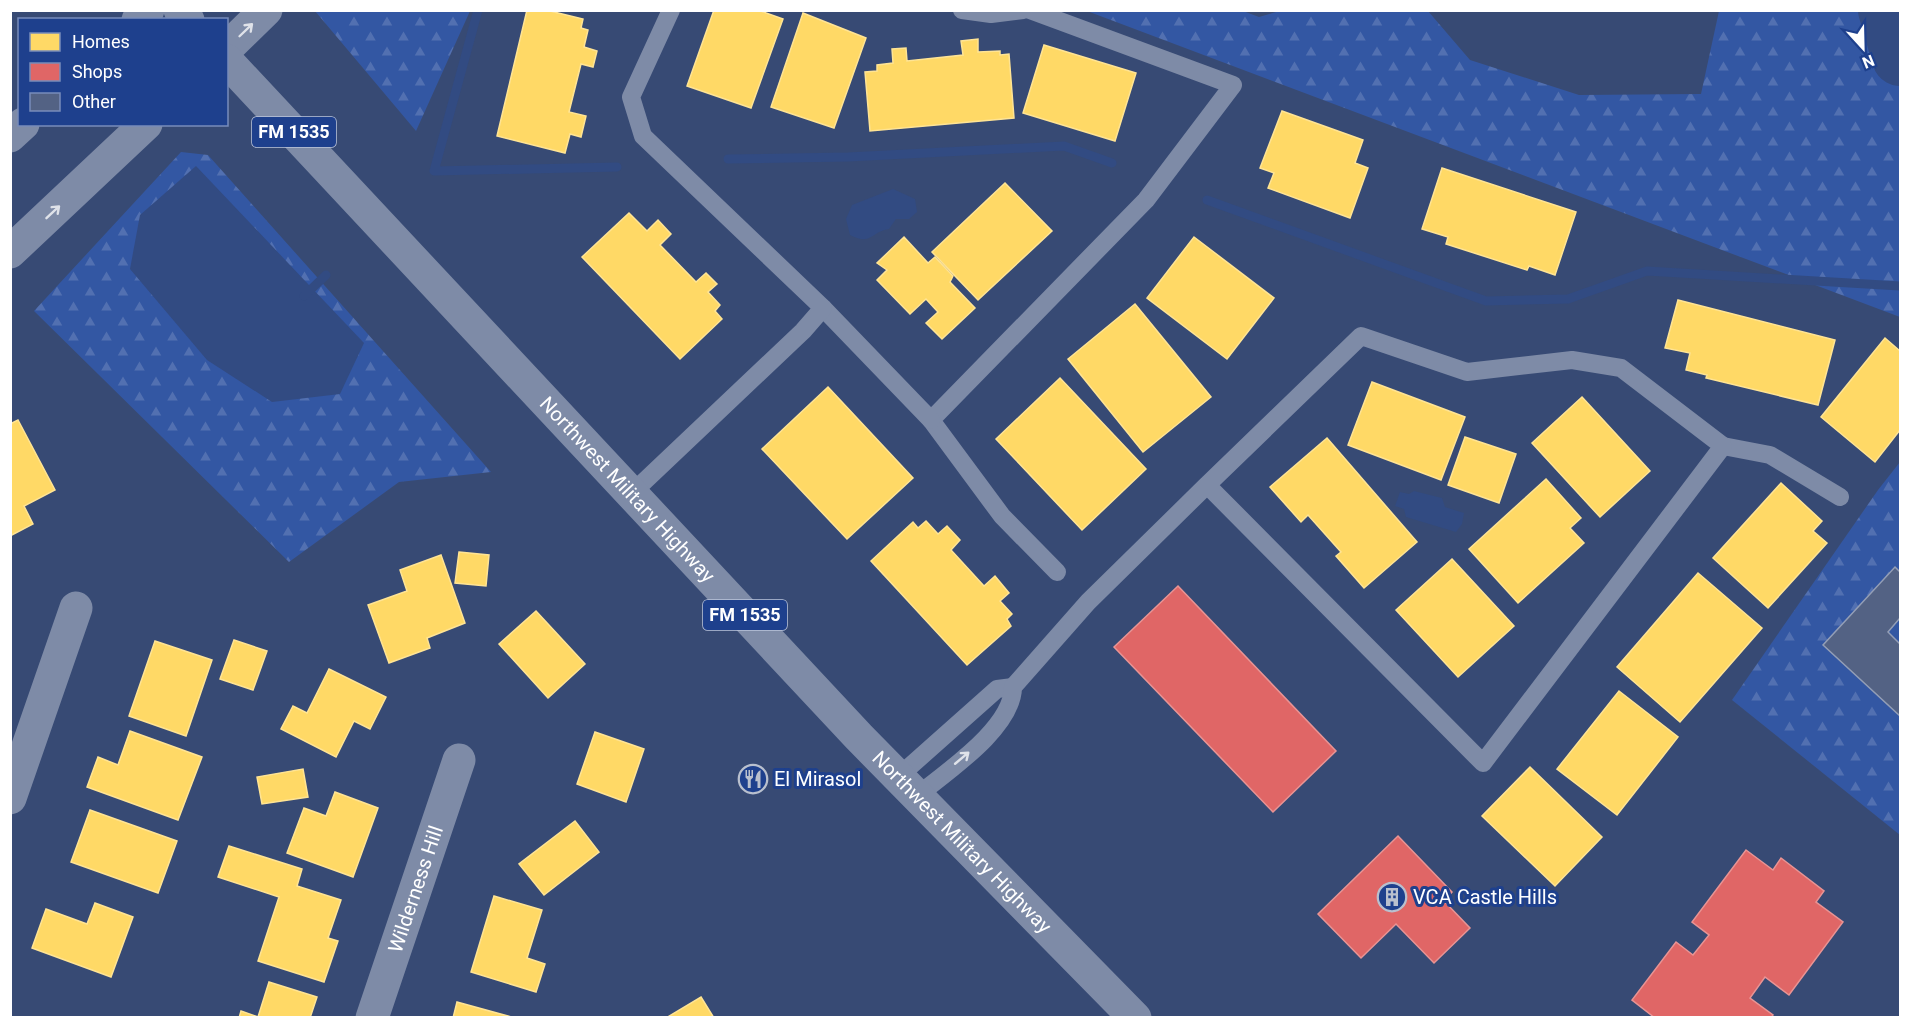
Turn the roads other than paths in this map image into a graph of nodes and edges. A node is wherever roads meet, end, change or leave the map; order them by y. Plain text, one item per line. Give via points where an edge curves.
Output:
1 (266, 10) edge
2 (671, 10) edge
3 (962, 10) edge
4 (1023, 10) edge
5 (1030, 10) edge
6 (228, 47) edge
7 (228, 62) edge
8 (144, 126) edge
9 (10, 252) edge
10 (823, 308) junction
11 (931, 420) junction
12 (1723, 446) junction
13 (1207, 484) junction
14 (632, 493) junction
15 (1840, 496) dead end
16 (1057, 572) dead end
17 (76, 608) dead end
18 (1013, 687) junction
19 (459, 760) dead end
20 (908, 786) junction
21 (10, 798) edge
22 (372, 1017) edge
23 (1135, 1017) edge

6 -> 1 main road
2 - 10 lane via 631,97 643,136
3 - 4 lane via 991,14
5 - 11 lane via 1233,85 1146,200
7 - 14 main road, Northwest Military Highway / FM 1535
9 -> 8 main road
10 - 11 lane
10 - 14 lane via 803,332
11 - 16 lane via 1002,516
12 - 13 lane via 1621,368 1572,360 1467,372 1361,336
12 - 13 lane via 1483,763
12 - 15 lane via 1770,455
13 - 18 lane via 1088,602
14 - 20 main road, Northwest Military Highway / FM 1535
17 - 21 main road
18 - 20 lane via 997,689
20 -> 18 lane via 990,734 1009,705
19 - 22 main road, Wilderness Hill
20 - 23 main road, Northwest Military Highway / FM 1535

